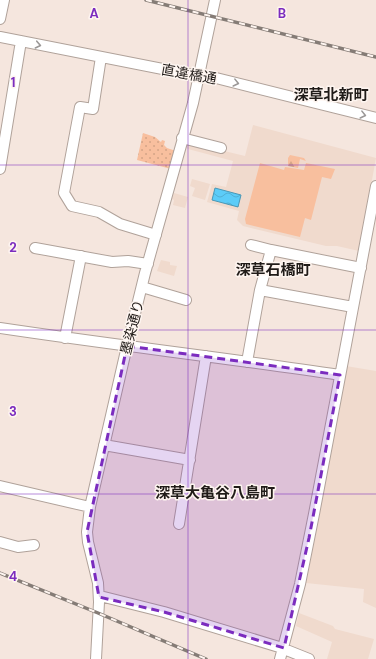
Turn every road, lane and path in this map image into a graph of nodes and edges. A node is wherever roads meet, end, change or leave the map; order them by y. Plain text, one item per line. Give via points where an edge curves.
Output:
1 (4, 0) edge
2 (215, 0) edge
3 (0, 19) edge
4 (0, 37) edge
5 (21, 41) junction
6 (101, 57) junction
7 (198, 75) junction
8 (376, 118) edge
9 (182, 138) junction
10 (221, 148) dead end
11 (0, 169) edge
12 (376, 186) edge
13 (156, 235) junction
14 (251, 245) dead end
15 (35, 248) dead end
16 (271, 250) junction
17 (81, 256) junction
18 (148, 264) junction
19 (361, 268) junction
20 (142, 287) junction
21 (260, 290) junction
22 (186, 300) dead end
23 (353, 307) junction
24 (0, 328) edge
25 (65, 338) junction
26 (131, 348) junction
27 (206, 356) junction
28 (247, 362) junction
29 (340, 375) junction
30 (104, 445) junction
31 (190, 460) junction
32 (0, 486) edge
33 (90, 507) junction
34 (179, 524) dead end
35 (0, 542) edge
36 (34, 545) dead end
37 (98, 597) junction
38 (284, 648) junction
39 (96, 659) edge
40 (280, 659) edge
41 (309, 659) edge

1 - 3 street
2 - 7 street, 墨染通り
4 - 5 street, 直違橋通
5 -> 6 street, 直違橋通
5 - 11 street
6 - 7 street, 直違橋通
6 - 13 street via 93,109 80,107 64,193 72,206 99,212 120,224
7 -> 8 street, 直違橋通
7 - 9 street, 墨染通り via 193,103
9 - 10 street
9 - 13 street, 墨染通り
12 - 19 street
13 - 18 street, 墨染通り
14 - 16 street
15 - 17 street
16 - 19 street
16 - 21 street
17 - 18 street via 112,262
17 - 25 street
18 - 20 street, 墨染通り
19 - 23 street
20 - 22 street
20 - 26 street, 墨染通り
21 - 23 street
21 - 28 street
23 - 29 street
24 - 25 street
25 - 26 street
26 - 27 street
26 - 30 street, 墨染通り
27 - 28 street
27 - 31 street
28 - 29 street
29 - 38 street via 309,538
30 - 31 street
30 - 33 street, 墨染通り
31 - 34 street
32 - 33 street
33 - 37 street, 墨染通り via 87,532 98,583
35 - 36 street via 18,547
37 - 38 street via 164,612
37 - 39 street, 墨染通り
38 - 40 street
38 - 41 street

